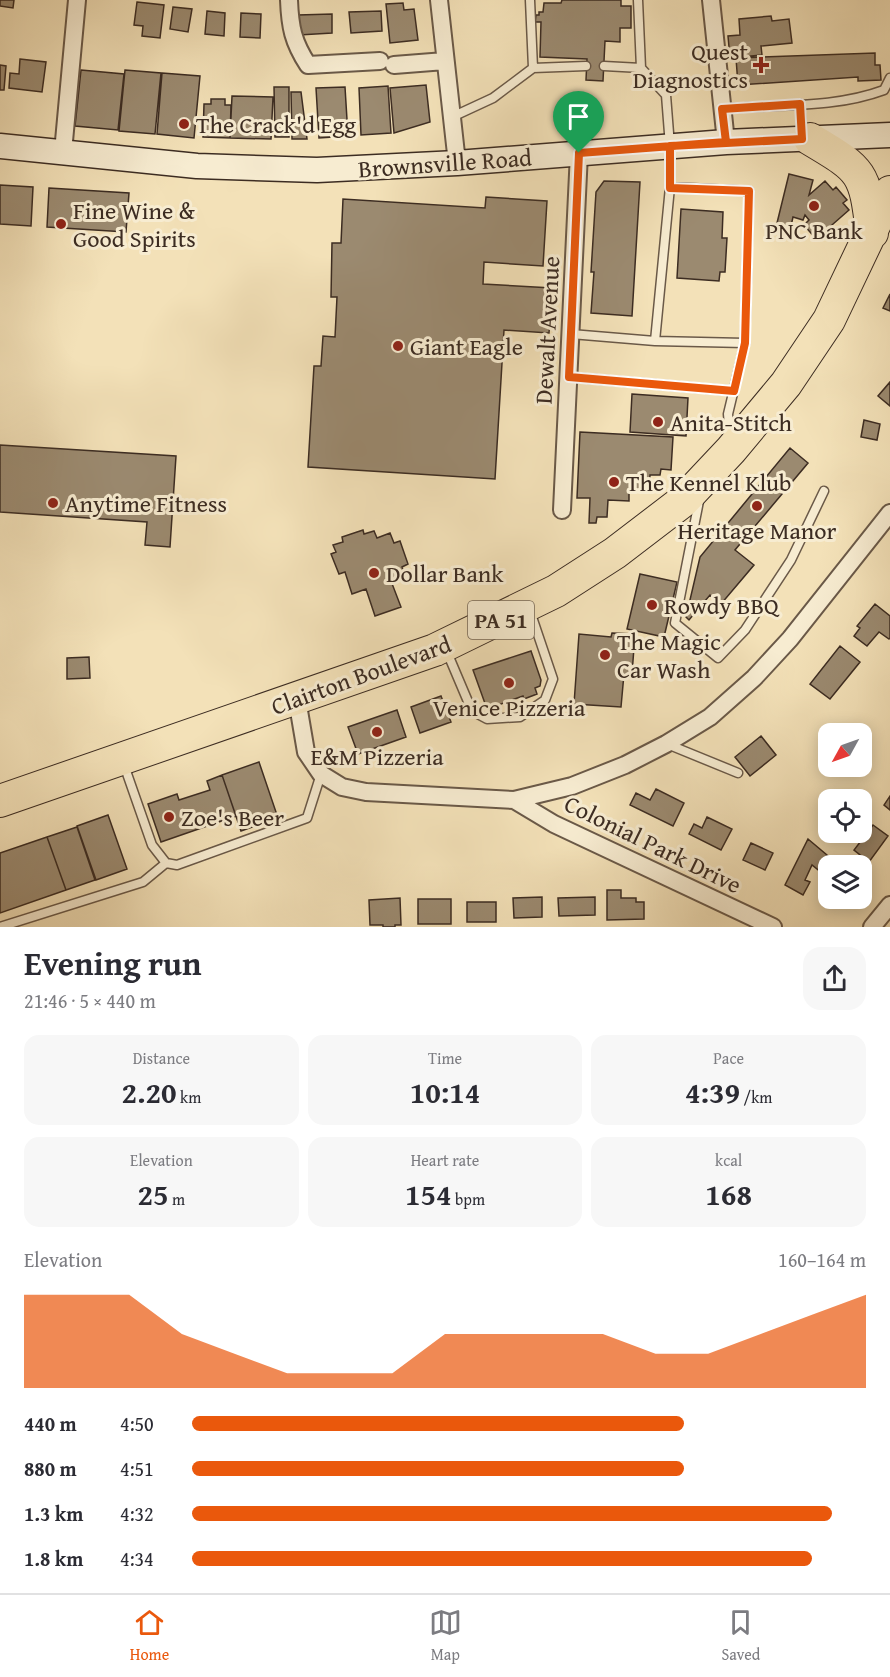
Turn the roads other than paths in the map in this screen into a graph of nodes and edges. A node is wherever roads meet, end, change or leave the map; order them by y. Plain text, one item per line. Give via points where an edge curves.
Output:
1 (77, 0) edge
2 (289, 0) edge
3 (439, 0) edge
4 (530, 0) edge
5 (638, 0) edge
6 (711, 0) edge
7 (445, 61) junction
8 (586, 66) dead end
9 (604, 66) dead end
10 (533, 68) junction
11 (641, 68) junction
12 (890, 78) edge
13 (800, 104) junction
14 (722, 109) junction
15 (451, 118) junction
16 (890, 135) edge
17 (806, 139) junction
18 (726, 142) junction
19 (0, 146) edge
20 (670, 146) junction
21 (63, 152) junction
22 (579, 153) junction
23 (457, 163) junction
24 (670, 188) junction
25 (890, 192) edge
26 (872, 233) junction
27 (571, 333) junction
28 (655, 341) junction
29 (745, 343) junction
30 (569, 377) junction
31 (734, 391) junction
32 (731, 450) junction
33 (703, 480) junction
34 (824, 491) dead end
35 (562, 510) dead end
36 (890, 513) edge
37 (528, 605) junction
38 (445, 646) junction
39 (297, 699) junction
40 (666, 744) junction
41 (122, 759) junction
42 (738, 773) dead end
43 (321, 774) junction
44 (514, 800) junction
45 (0, 801) edge
46 (166, 863) junction
47 (890, 905) edge
48 (748, 922) edge
49 (0, 927) edge
50 (773, 927) edge
51 (872, 927) edge

1 - 21 street
2 - 7 street via 295,45 308,64
3 - 7 street
4 - 10 lane
5 - 11 lane
6 - 14 street
7 - 15 street
8 - 10 lane
9 - 11 lane
10 - 15 lane via 493,98
11 - 20 lane via 666,95
12 - 13 lane via 884,90 860,99
13 - 14 lane
13 - 17 lane
14 - 18 street
15 - 23 street
16 - 17 main road, Brownsville Road
17 - 18 main road, Brownsville Road
17 - 26 highway via 857,170 868,193
18 - 20 main road, Brownsville Road
19 - 21 main road, Brownsville Road
20 - 22 main road, Brownsville Road
20 - 24 lane
21 - 23 main road, Brownsville Road via 197,166 317,170
22 - 23 main road, Brownsville Road
22 - 27 street, Dewalt Avenue
24 - 28 lane
24 - 29 lane via 749,191
25 - 26 highway, Clairton Boulevard / PA 51
26 - 32 highway, Clairton Boulevard / PA 51 via 829,320 786,384
27 - 28 lane
27 - 30 street, Dewalt Avenue
28 - 29 lane
29 - 31 lane
30 - 31 lane
30 - 35 street, Dewalt Avenue
31 - 32 lane via 728,414
32 - 33 highway, Clairton Boulevard / PA 51
33 - 34 lane via 675,623 718,658 745,630 791,560
33 - 37 highway, Clairton Boulevard / PA 51 via 683,501 615,553
36 - 40 street via 754,678 710,717
37 - 38 highway, Clairton Boulevard / PA 51
37 - 38 lane via 553,679 545,700 520,717 487,719 472,711
38 - 39 highway, Clairton Boulevard / PA 51
39 - 41 highway, Clairton Boulevard / PA 51
39 - 43 street via 306,752
40 - 42 lane
40 - 44 street via 572,786
41 - 45 highway, Clairton Boulevard / PA 51
41 - 46 lane via 152,845
43 - 44 street via 342,787 366,792
43 - 46 lane via 307,818 177,865
44 - 48 street, Colonial Park Drive
46 - 49 lane via 143,882
47 - 51 street
48 - 50 street, Colonial Park Drive

